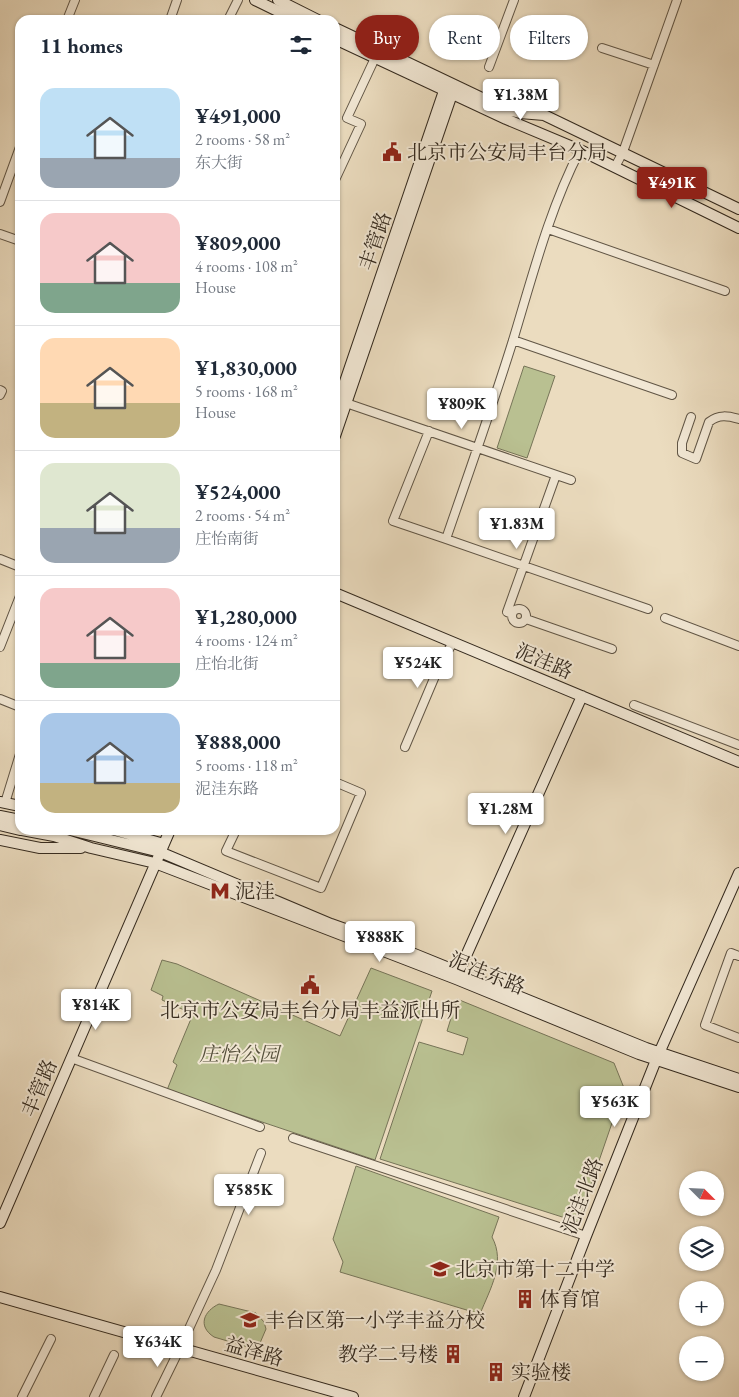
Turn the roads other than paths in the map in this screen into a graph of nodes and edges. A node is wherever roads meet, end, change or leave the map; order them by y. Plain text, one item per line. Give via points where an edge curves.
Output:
1 (75, 0) edge
2 (177, 0) edge
3 (238, 0) edge
4 (254, 0) edge
5 (278, 0) edge
6 (514, 0) edge
7 (677, 0) edge
8 (69, 15) edge
9 (172, 15) edge
10 (230, 15) edge
11 (286, 15) edge
12 (308, 15) edge
13 (340, 31) edge
14 (340, 41) edge
15 (355, 48) edge
16 (602, 48) dead end
17 (374, 60) edge
18 (380, 60) edge
19 (654, 65) junction
20 (489, 67) dead end
21 (448, 89) junction
22 (539, 114) junction
23 (537, 132) junction
24 (580, 150) junction
25 (623, 152) junction
26 (15, 162) edge
27 (615, 167) junction
28 (340, 169) edge
29 (0, 202) edge
30 (739, 209) edge
31 (409, 224) junction
32 (739, 228) edge
33 (548, 229) junction
34 (0, 234) edge
35 (15, 239) edge
36 (393, 240) junction
37 (725, 291) dead end
38 (513, 340) junction
39 (0, 390) edge
40 (0, 395) edge
41 (672, 395) dead end
42 (340, 396) edge
43 (346, 403) junction
44 (691, 417) dead end
45 (739, 419) edge
46 (340, 421) edge
47 (430, 431) junction
48 (477, 447) junction
49 (556, 475) junction
50 (571, 480) dead end
51 (446, 540) junction
52 (0, 559) edge
53 (15, 565) edge
54 (524, 566) junction
55 (340, 595) edge
56 (15, 609) edge
57 (648, 609) dead end
58 (665, 618) dead end
59 (452, 642) junction
60 (739, 646) edge
61 (0, 647) edge
62 (612, 649) dead end
63 (582, 696) junction
64 (0, 699) edge
65 (15, 705) edge
66 (634, 705) dead end
67 (739, 745) edge
68 (405, 747) dead end
69 (739, 762) edge
70 (15, 768) edge
71 (340, 784) edge
72 (3, 802) edge
73 (0, 816) edge
74 (15, 819) edge
75 (0, 826) edge
76 (15, 829) edge
77 (48, 835) edge
78 (96, 835) edge
79 (128, 835) edge
80 (164, 835) edge
81 (167, 835) edge
82 (234, 835) edge
83 (0, 840) edge
84 (160, 847) junction
85 (91, 848) junction
86 (153, 863) junction
87 (739, 873) edge
88 (739, 956) edge
89 (456, 978) junction
90 (739, 1038) edge
91 (657, 1056) junction
92 (71, 1058) junction
93 (739, 1079) edge
94 (739, 1087) edge
95 (260, 1127) dead end
96 (293, 1138) dead end
97 (261, 1153) dead end
98 (0, 1210) edge
99 (0, 1223) edge
100 (586, 1236) junction
101 (0, 1297) edge
102 (51, 1339) dead end
103 (180, 1348) junction
104 (114, 1355) dead end
105 (22, 1397) edge
106 (94, 1397) edge
107 (156, 1397) edge
108 (353, 1397) edge
109 (524, 1397) edge

1 - 8 street
2 - 9 street
3 - 10 street
4 - 11 main road
5 - 12 main road
6 - 20 street
7 - 19 street
13 - 21 main road
14 - 15 main road
16 - 19 street
17 - 28 street via 347,118 361,124
18 - 21 main road
19 - 25 street
21 - 22 main road via 505,109
21 - 23 main road via 506,120
21 - 31 main road
21 - 36 main road, 丰管路
22 - 23 main road via 533,122
22 - 25 main road
23 - 24 main road
24 - 27 main road
24 - 33 street via 565,178
25 - 27 street
25 - 30 main road
26 - 29 street
27 - 32 main road
31 - 36 main road
31 - 43 main road
33 - 37 street
33 - 38 street
34 - 35 street
36 - 42 main road, 丰管路
38 - 41 street
38 - 48 street
39 - 40 street
43 - 46 main road
43 - 47 street
44 - 45 street via 682,453 696,458 714,418 726,415
47 - 48 street
47 - 51 street via 393,521
48 - 49 street
48 - 51 street
49 - 50 street
49 - 54 street
51 - 54 street
52 - 53 street
54 - 57 street
54 - 62 street via 507,612 512,614 522,609 526,619
55 - 59 main road, 泥洼路
56 - 61 street
58 - 60 street
59 - 63 main road, 泥洼路
59 - 68 street
63 - 69 main road, 泥洼路
63 - 89 main road
64 - 65 street
66 - 67 street
70 - 72 street
71 - 82 street via 361,793 321,888 226,851
73 - 74 main road
75 - 76 main road, 泥洼东路
77 - 85 main road, 泥洼东路
78 - 84 main road, 泥洼东路
79 - 84 main road
80 - 84 main road, 丰管路
81 - 84 main road, 丰管路
83 - 85 main road via 40,848
84 - 86 main road, 丰管路
84 - 89 main road, 泥洼东路 via 332,924 407,951
85 - 86 main road, 泥洼东路
86 - 89 main road, 泥洼东路
86 - 92 main road, 丰管路
86 - 98 main road, 丰管路
87 - 91 main road, 泥洼北路
88 - 90 street via 731,953 705,1025
89 - 91 main road, 泥洼东路
91 - 93 main road, 泥洼东路
91 - 94 main road, 泥洼东路
91 - 100 main road, 泥洼北路
92 - 95 street
92 - 99 main road, 丰管路
96 - 100 street
97 - 103 street via 216,1270
100 - 109 main road, 泥洼北路
101 - 103 main road, 益泽路
102 - 105 street
103 - 107 street
103 - 108 main road, 益泽路
104 - 106 street

